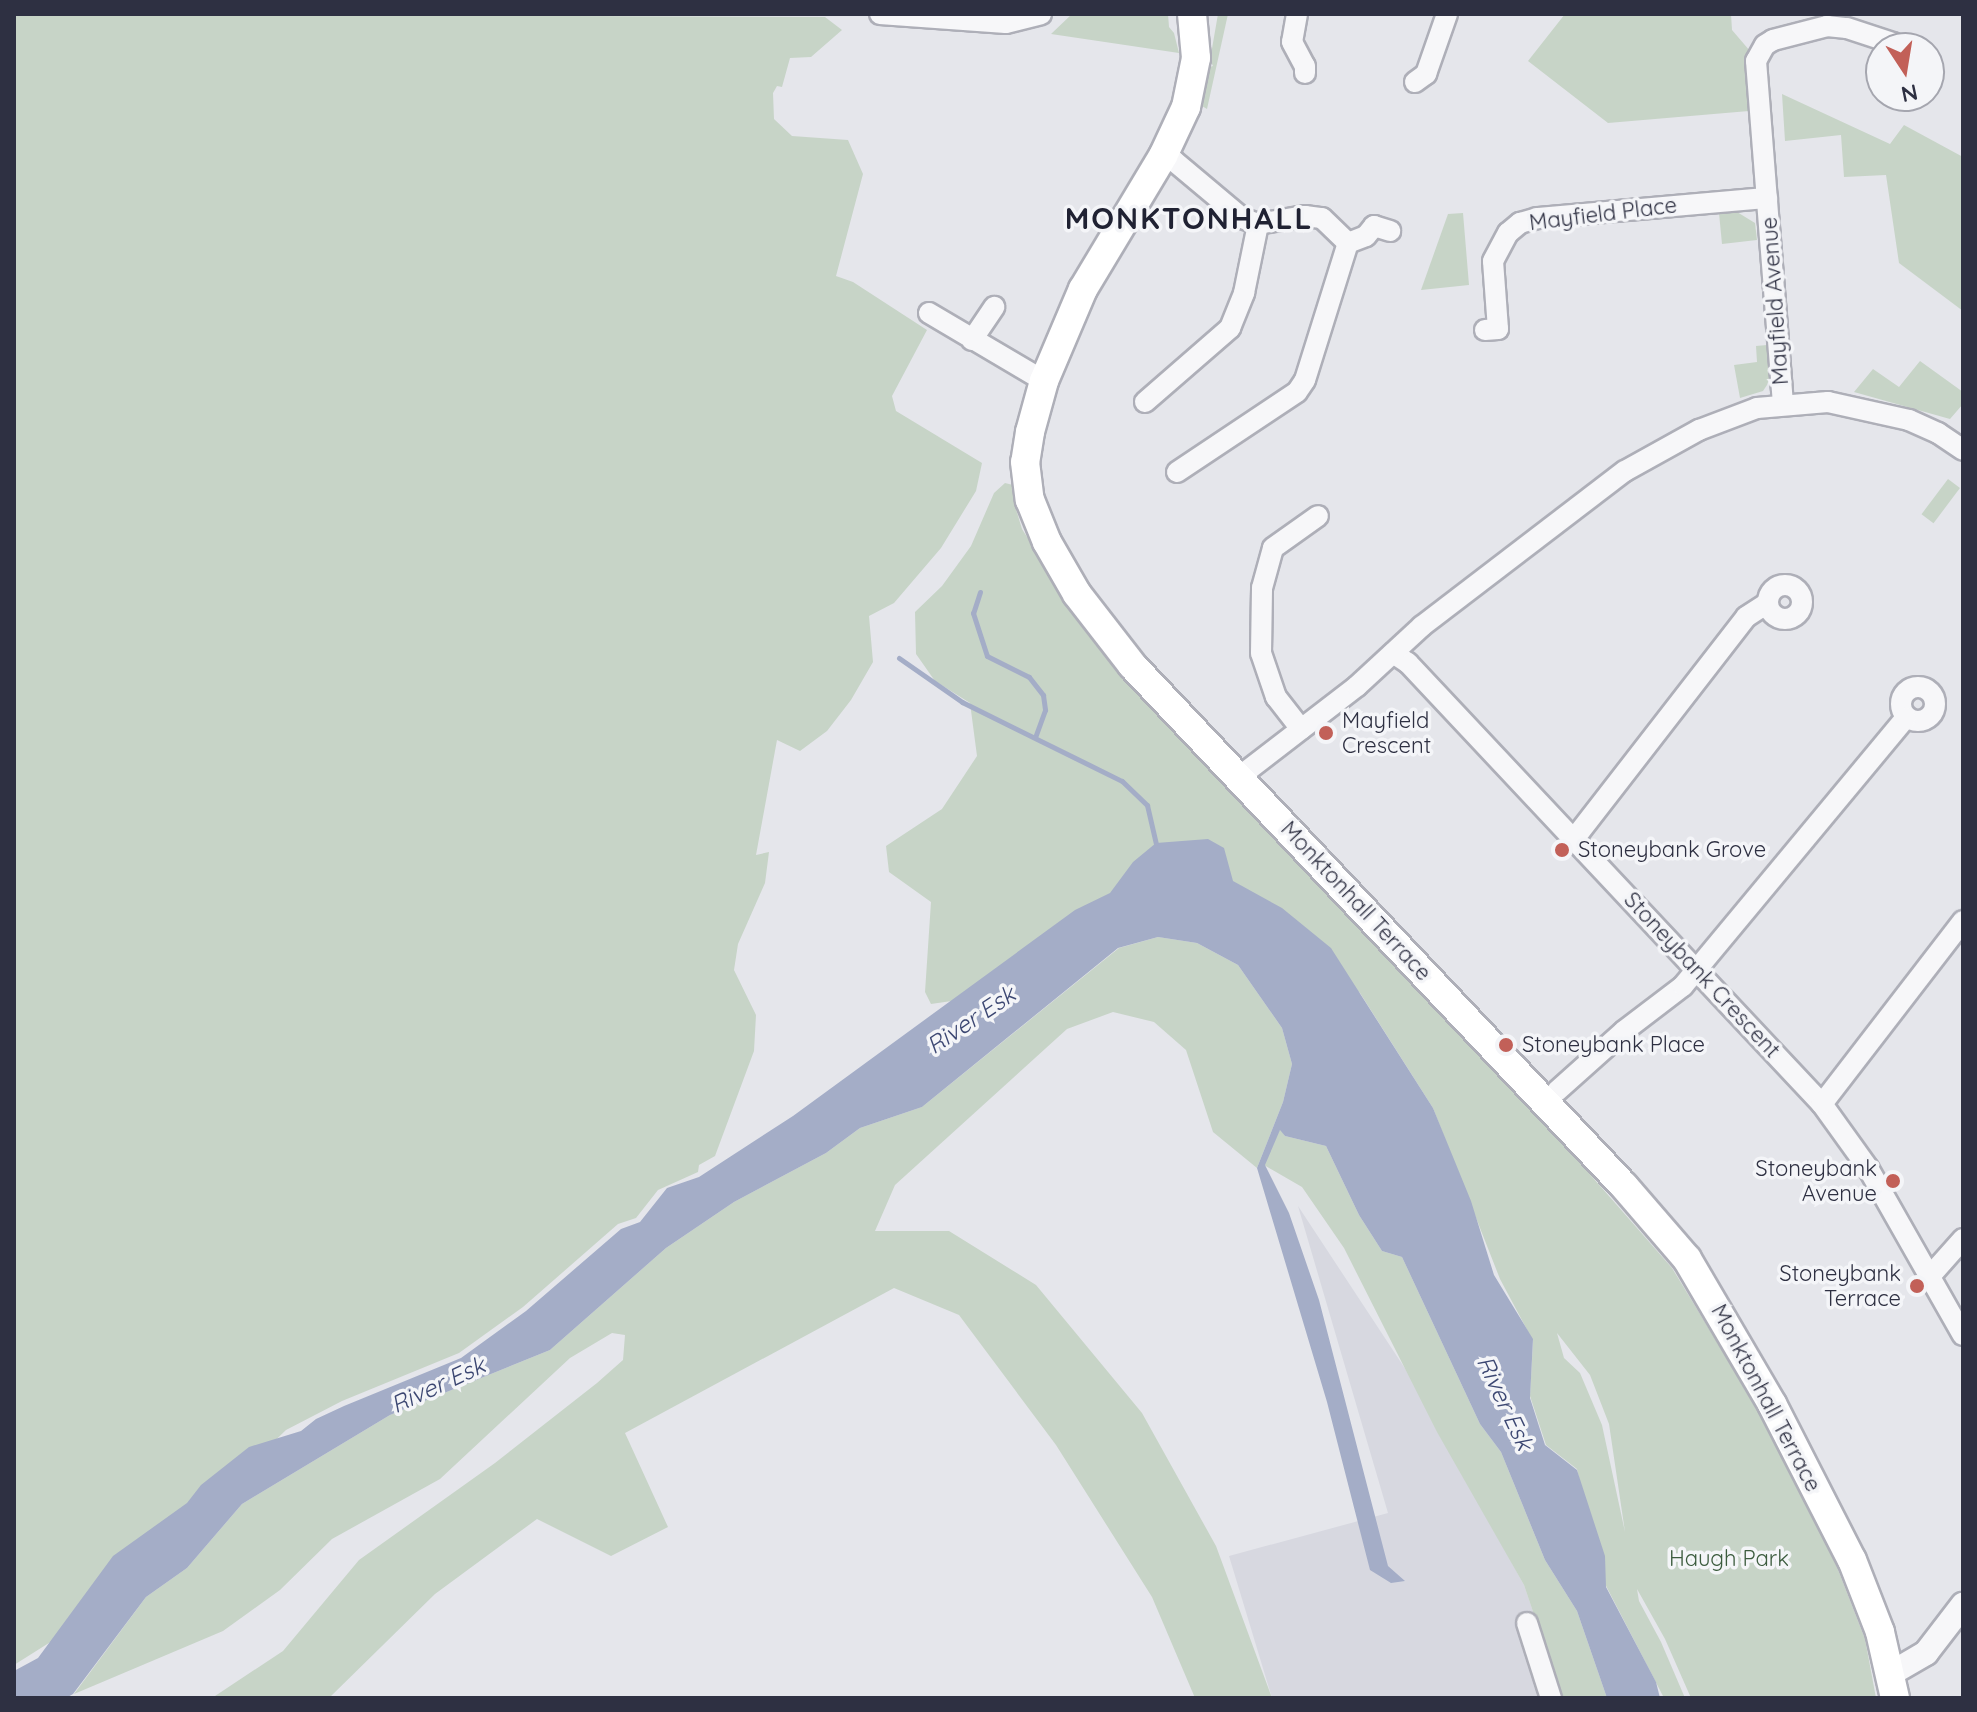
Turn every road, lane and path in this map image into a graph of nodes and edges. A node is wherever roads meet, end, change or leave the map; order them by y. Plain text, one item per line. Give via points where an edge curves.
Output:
1 (1041, 14) edge
2 (1192, 14) edge
3 (1297, 14) edge
4 (1447, 14) edge
5 (891, 15) edge
6 (1865, 33) edge
7 (1305, 73) dead end
8 (1415, 82) dead end
9 (1163, 156) junction
10 (1767, 198) junction
11 (1258, 224) junction
12 (1390, 231) dead end
13 (1348, 243) junction
14 (994, 307) dead end
15 (929, 313) dead end
16 (1485, 330) dead end
17 (972, 340) junction
18 (1044, 381) junction
19 (1145, 402) dead end
20 (1783, 404) junction
21 (1963, 450) edge
22 (1177, 472) dead end
23 (1318, 516) dead end
24 (1766, 604) dead end
25 (1393, 653) junction
26 (1906, 717) dead end
27 (1301, 729) junction
28 (1239, 777) junction
29 (1574, 839) junction
30 (1963, 921) edge
31 (1698, 968) junction
32 (1557, 1091) dead end
33 (1822, 1104) junction
34 (1963, 1239) edge
35 (1931, 1275) junction
36 (1963, 1335) edge
37 (1963, 1605) edge
38 (1527, 1623) dead end
39 (1892, 1686) edge
40 (1551, 1698) edge

1 - 5 street via 1006,23
2 - 9 main road, Monktonhall Terrace via 1196,58 1186,107
3 - 7 street via 1292,42
4 - 8 street via 1426,74
6 - 10 street, Mayfield Avenue via 1836,25 1765,45 1756,61
9 - 11 street via 1242,218
9 - 18 main road, Monktonhall Terrace via 1083,289
10 - 16 street, Mayfield Place via 1520,223 1493,261 1498,329
10 - 20 street, Mayfield Avenue
11 - 13 street via 1322,218
11 - 19 street via 1244,293 1230,328 1155,381
12 - 13 street via 1374,226
13 - 22 street via 1297,392 1206,464
14 - 17 street
15 - 17 street
17 - 18 street
18 - 28 main road, Monktonhall Terrace via 1025,462 1030,500 1062,573 1132,665
20 - 21 street via 1828,402 1875,411 1938,433
20 - 25 street via 1731,416 1625,471
23 - 27 street via 1273,548 1262,588 1261,653 1276,697
24 - 29 street via 1746,617
25 - 27 street
25 - 29 street, Stoneybank Crescent
26 - 31 street
27 - 28 street
28 - 39 main road, Monktonhall Terrace via 1687,1259 1772,1404 1852,1560 1880,1632
29 - 31 street, Stoneybank Crescent
30 - 33 street
31 - 32 street
31 - 33 street, Stoneybank Crescent
33 - 35 street, Stoneybank Crescent via 1868,1168
34 - 35 street
35 - 36 street, Stoneybank Crescent
37 - 39 street
38 - 40 street

